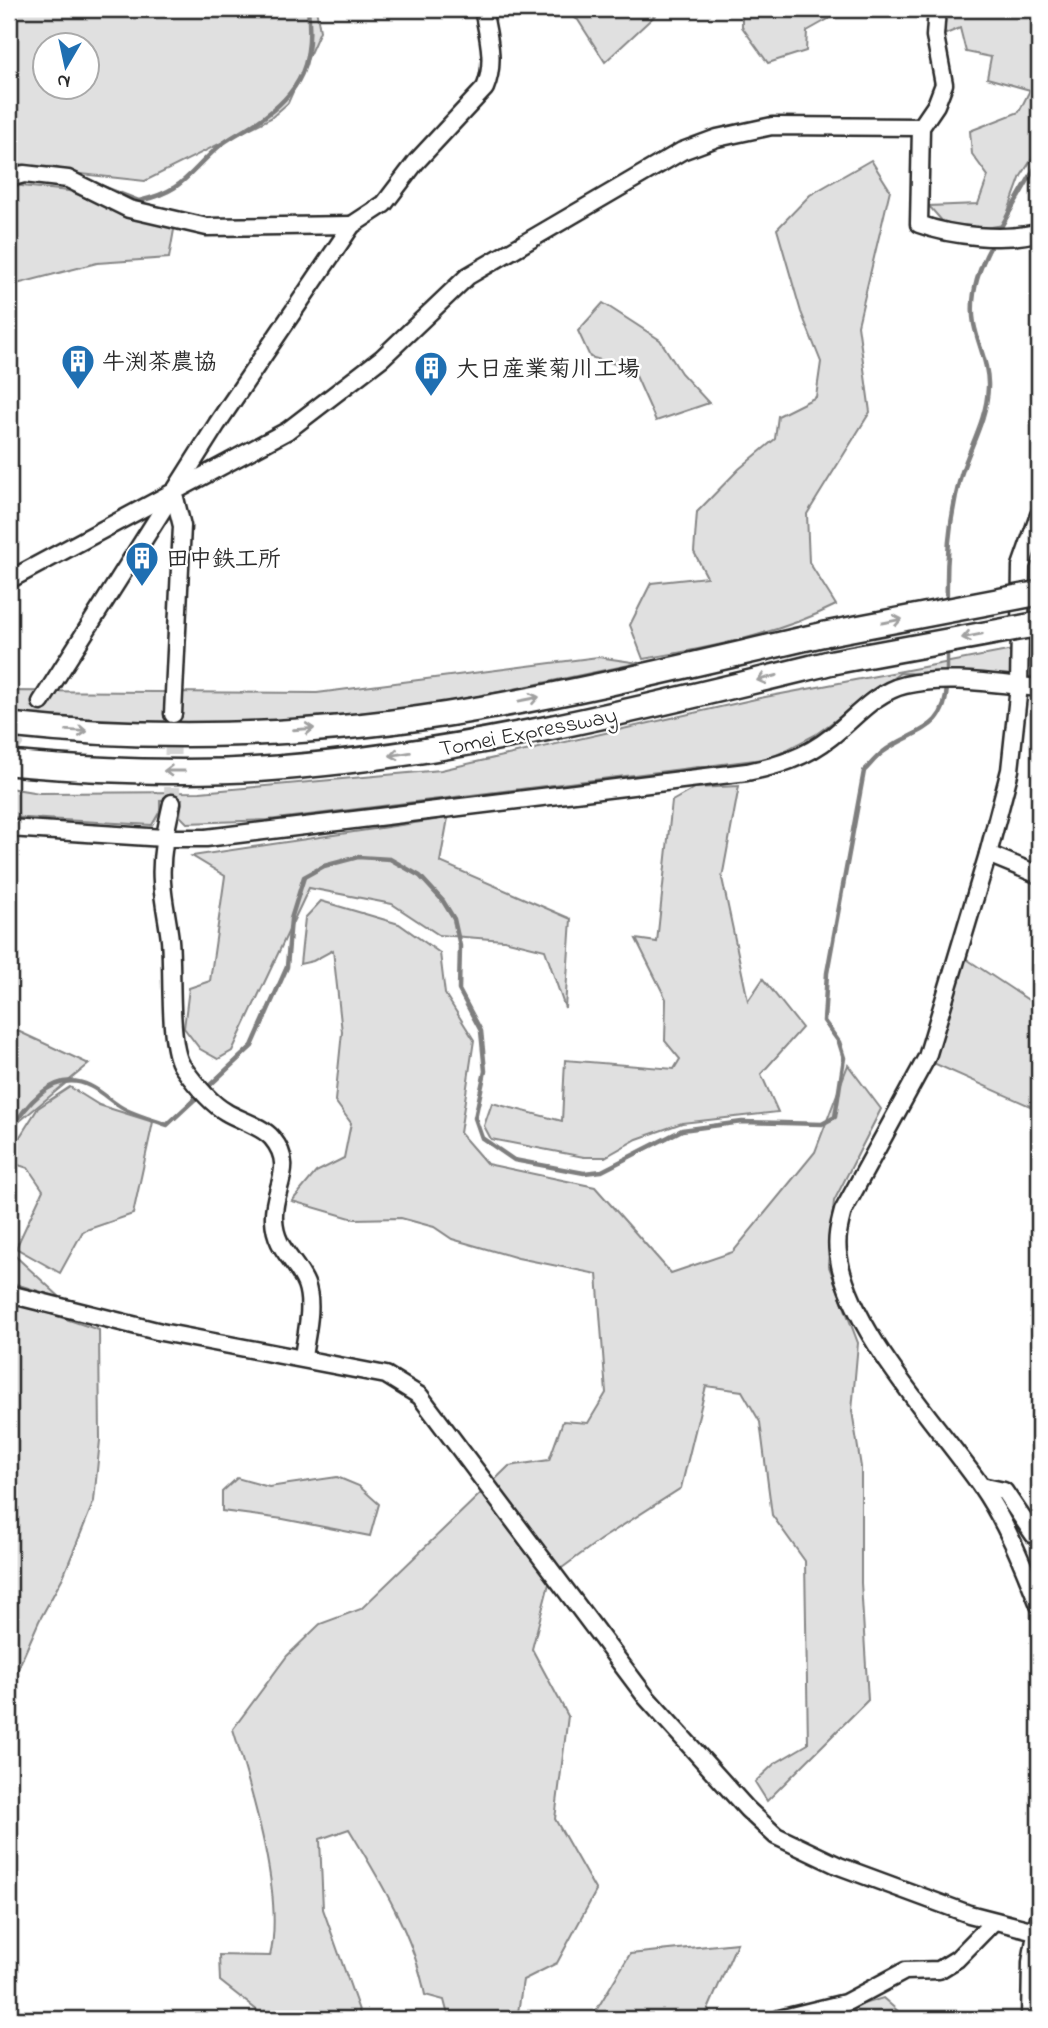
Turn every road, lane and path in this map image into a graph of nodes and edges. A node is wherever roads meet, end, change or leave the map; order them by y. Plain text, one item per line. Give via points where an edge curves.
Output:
1 (482, 9) edge
2 (937, 9) edge
3 (921, 127) junction
4 (9, 178) edge
5 (352, 225) junction
6 (1039, 232) edge
7 (174, 494) junction
8 (1039, 515) edge
9 (9, 580) edge
10 (1039, 593) edge
11 (1039, 624) edge
12 (1019, 686) junction
13 (1039, 688) edge
14 (41, 702) tunnel mouth
15 (173, 714) tunnel mouth
16 (9, 725) edge
17 (9, 763) edge
18 (172, 803) tunnel mouth
19 (9, 828) edge
20 (164, 838) junction
21 (988, 854) junction
22 (1039, 875) edge
23 (9, 1294) edge
24 (303, 1357) junction
25 (981, 1486) junction
26 (1039, 1538) edge
27 (1039, 1605) edge
28 (994, 1921) junction
29 (1038, 1927) edge
30 (779, 2019) edge
31 (1030, 2019) edge

1 - 5 street via 491,73 485,88 384,204
2 - 3 street via 935,36 944,84
3 - 6 street via 919,224 981,237
3 - 7 street via 772,126 682,151 468,276 382,358 286,431
4 - 5 street via 24,173 68,179 129,209 207,227
5 - 7 street
7 - 9 street
7 - 14 street
7 - 15 street via 182,526
8 - 12 street via 1021,566
16 -> 10 highway, Tomei Expressway, bridge via 154,735 244,733 476,710
11 -> 17 highway, Tomei Expressway, bridge via 833,662 582,723 376,758 212,771
12 - 13 street
12 - 20 street via 969,682 904,685 875,699 807,754 747,772 261,833
12 - 21 street via 1010,770
18 - 20 street
19 - 20 street
20 - 24 street via 161,881 170,939 173,1038 181,1064 202,1089 222,1110 271,1137 285,1164 273,1217 277,1239 309,1293
21 - 22 street
21 - 25 street via 927,1057 843,1212 837,1233 847,1289 878,1347
23 - 24 street via 160,1332
24 - 28 street via 386,1375 420,1396 646,1697 776,1836 839,1866
25 - 26 street via 1004,1491
25 - 27 street
28 - 29 street
28 - 30 street via 957,1959 939,1970 905,1971 845,2003
29 - 31 street via 1031,1962

